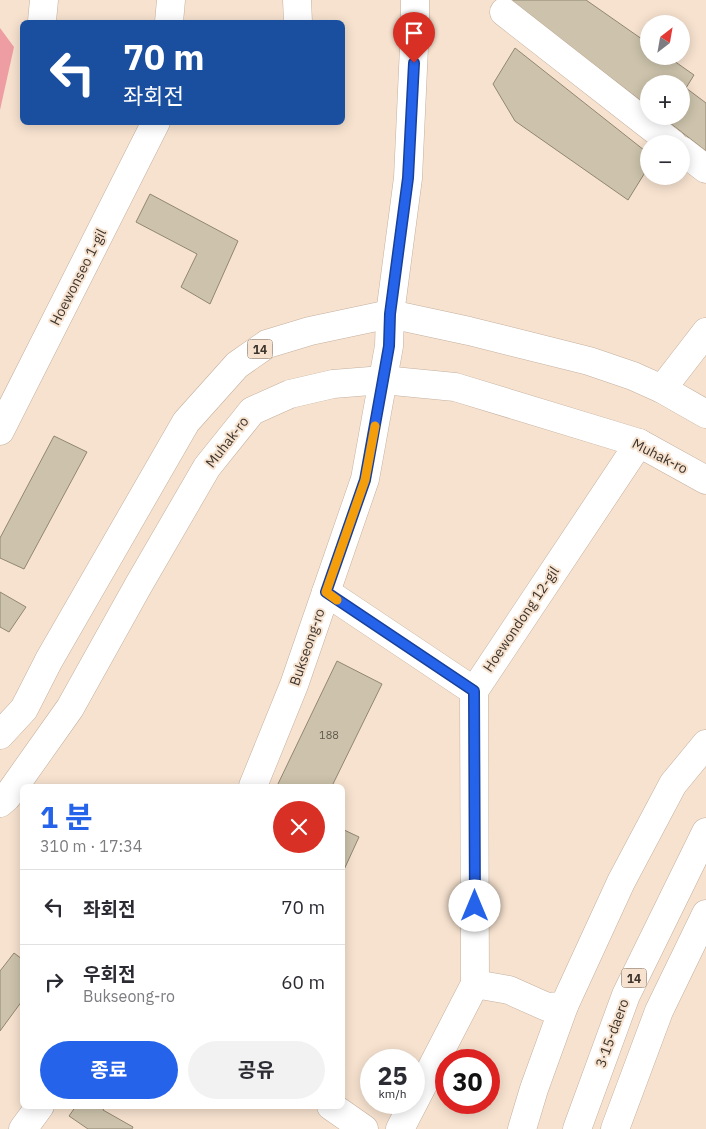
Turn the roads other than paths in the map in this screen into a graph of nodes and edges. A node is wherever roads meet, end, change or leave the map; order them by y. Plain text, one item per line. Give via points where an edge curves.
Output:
1 (171, 0) edge
2 (297, 0) edge
3 (415, 0) edge
4 (504, 12) dead end
5 (169, 20) edge
6 (298, 20) edge
7 (154, 125) edge
8 (661, 135) edge
9 (690, 157) edge
10 (706, 169) edge
11 (390, 314) junction
12 (706, 332) edge
13 (383, 380) junction
14 (662, 388) junction
15 (706, 414) edge
16 (0, 431) edge
17 (639, 443) junction
18 (706, 480) edge
19 (326, 592) junction
20 (474, 691) junction
21 (0, 735) edge
22 (706, 744) edge
23 (254, 784) edge
24 (0, 803) edge
25 (706, 832) edge
26 (706, 914) edge
27 (475, 984) junction
28 (564, 1006) junction
29 (38, 1109) edge
30 (335, 1109) edge
31 (23, 1129) edge
32 (364, 1129) edge
33 (400, 1129) edge
34 (522, 1129) edge
35 (578, 1129) edge
36 (615, 1129) edge

1 - 5 main road
2 - 6 main road
3 - 11 main road, Bukseong-ro via 408,178
4 - 8 main road
7 - 16 main road, Hoewonseo 1-gil
9 - 10 main road
11 - 13 main road, Bukseong-ro
11 - 14 main road, 14 via 589,361
11 - 21 main road, 14 via 310,330 267,344 237,365 186,422 49,660 24,710
12 - 14 main road
13 - 17 main road, Muhak-ro via 455,387
13 - 19 main road, Bukseong-ro via 365,480
13 - 24 main road, Muhak-ro via 333,384 290,394 252,411 207,467 70,708 7,798
14 - 15 main road, 14
17 - 18 main road, Muhak-ro
17 - 20 main road, Hoewondong 12-gil
19 - 20 main road
19 - 23 main road, Bukseong-ro via 294,685
20 - 27 main road
22 - 28 main road via 673,784 621,882
25 - 35 main road, 3·15-daero / 14 via 626,995
26 - 36 main road via 659,1011
27 - 28 main road via 509,990 547,1007
27 - 33 main road
28 - 34 main road
29 - 31 main road
30 - 32 main road

